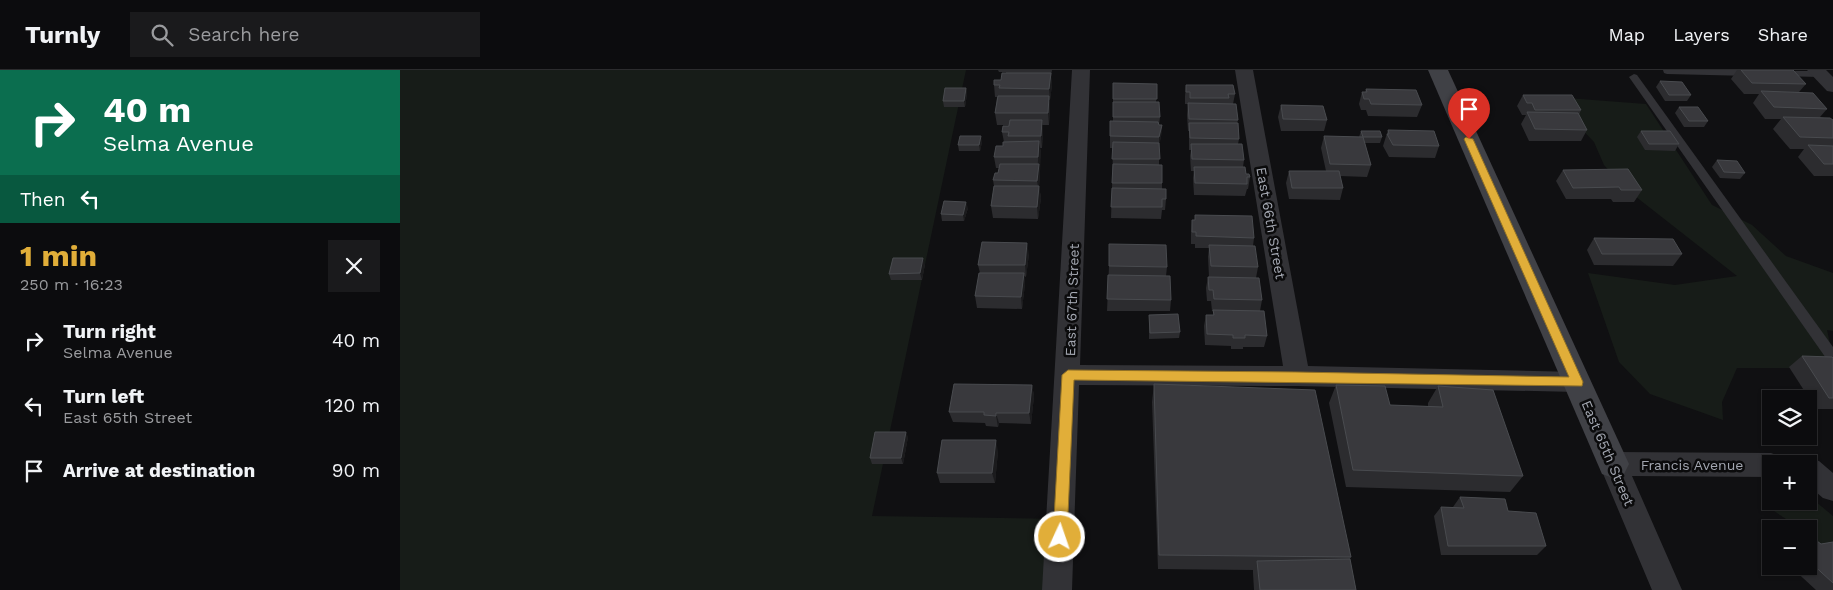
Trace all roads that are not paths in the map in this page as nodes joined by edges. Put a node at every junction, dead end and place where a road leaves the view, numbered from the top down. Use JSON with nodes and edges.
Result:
{"nodes":[{"id":1,"x":1081,"y":70,"type":"edge"},
{"id":2,"x":1244,"y":70,"type":"edge"},
{"id":3,"x":1438,"y":70,"type":"edge"},
{"id":4,"x":1667,"y":71,"type":"dead end"},
{"id":5,"x":1634,"y":76,"type":"dead end"},
{"id":6,"x":1823,"y":77,"type":"edge"},
{"id":7,"x":1833,"y":357,"type":"edge"},
{"id":8,"x":1068,"y":375,"type":"junction"},
{"id":9,"x":1296,"y":376,"type":"junction"},
{"id":10,"x":1578,"y":382,"type":"junction"},
{"id":11,"x":1613,"y":464,"type":"junction"},
{"id":12,"x":1762,"y":465,"type":"edge"},
{"id":13,"x":1817,"y":466,"type":"edge"},
{"id":14,"x":1833,"y":466,"type":"edge"},
{"id":15,"x":1817,"y":476,"type":"edge"},
{"id":16,"x":1833,"y":489,"type":"edge"},
{"id":17,"x":1057,"y":590,"type":"edge"},
{"id":18,"x":1667,"y":590,"type":"edge"}],
"edges":[{"from":1,"to":8,"type":"street","name":"East 67th Street"},
{"from":2,"to":9,"type":"street","name":"East 66th Street"},
{"from":3,"to":10,"type":"street","name":"East 65th Street"},
{"from":4,"to":6,"type":"lane"},
{"from":5,"to":7,"type":"lane"},
{"from":8,"to":9,"type":"street"},
{"from":8,"to":17,"type":"street","name":"East 67th Street"},
{"from":9,"to":10,"type":"street"},
{"from":10,"to":11,"type":"street","name":"East 65th Street"},
{"from":11,"to":12,"type":"street","name":"Francis Avenue"},
{"from":11,"to":18,"type":"street","name":"East 65th Street"},
{"from":13,"to":14,"type":"street"},
{"from":15,"to":16,"type":"street"}]}
